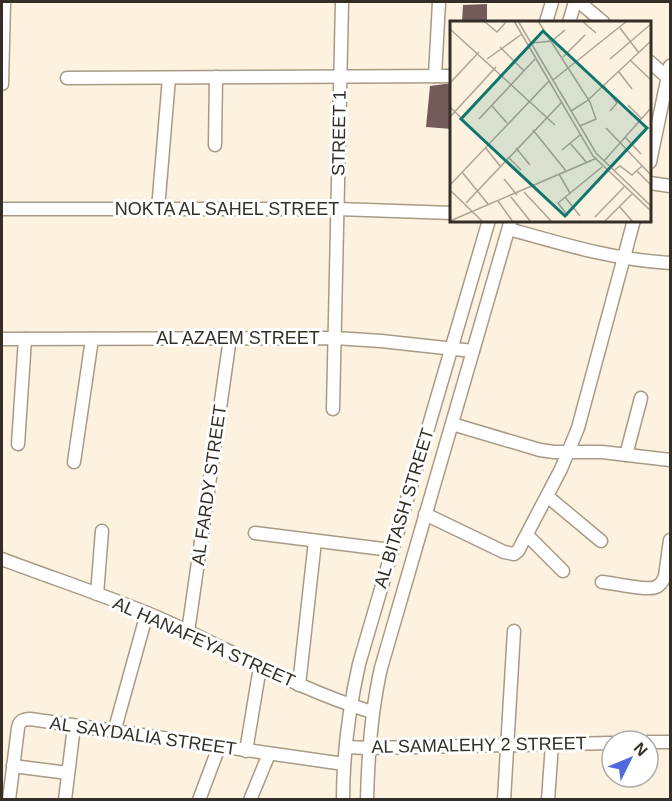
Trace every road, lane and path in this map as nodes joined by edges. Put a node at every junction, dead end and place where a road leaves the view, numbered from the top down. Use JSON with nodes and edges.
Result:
{"nodes":[{"id":1,"x":4,"y":2,"type":"edge"},
{"id":2,"x":342,"y":2,"type":"edge"},
{"id":3,"x":439,"y":2,"type":"edge"},
{"id":4,"x":552,"y":2,"type":"edge"},
{"id":5,"x":577,"y":2,"type":"edge"},
{"id":6,"x":546,"y":21,"type":"edge"},
{"id":7,"x":569,"y":21,"type":"edge"},
{"id":8,"x":602,"y":21,"type":"edge"},
{"id":9,"x":651,"y":63,"type":"edge"},
{"id":10,"x":670,"y":74,"type":"edge"},
{"id":11,"x":341,"y":76,"type":"junction"},
{"id":12,"x":435,"y":76,"type":"junction"},
{"id":13,"x":450,"y":76,"type":"edge"},
{"id":14,"x":216,"y":77,"type":"junction"},
{"id":15,"x":67,"y":78,"type":"dead end"},
{"id":16,"x":169,"y":78,"type":"junction"},
{"id":17,"x":2,"y":84,"type":"edge"},
{"id":18,"x":215,"y":145,"type":"dead end"},
{"id":19,"x":651,"y":158,"type":"edge"},
{"id":20,"x":651,"y":183,"type":"edge"},
{"id":21,"x":670,"y":186,"type":"edge"},
{"id":22,"x":2,"y":209,"type":"edge"},
{"id":23,"x":158,"y":209,"type":"junction"},
{"id":24,"x":338,"y":209,"type":"junction"},
{"id":25,"x":450,"y":213,"type":"edge"},
{"id":26,"x":488,"y":222,"type":"edge"},
{"id":27,"x":633,"y":222,"type":"edge"},
{"id":28,"x":510,"y":225,"type":"edge"},
{"id":29,"x":624,"y":258,"type":"junction"},
{"id":30,"x":670,"y":263,"type":"edge"},
{"id":31,"x":230,"y":338,"type":"junction"},
{"id":32,"x":335,"y":338,"type":"junction"},
{"id":33,"x":2,"y":339,"type":"edge"},
{"id":34,"x":25,"y":339,"type":"junction"},
{"id":35,"x":92,"y":339,"type":"junction"},
{"id":36,"x":451,"y":349,"type":"junction"},
{"id":37,"x":473,"y":351,"type":"junction"},
{"id":38,"x":641,"y":398,"type":"dead end"},
{"id":39,"x":333,"y":409,"type":"dead end"},
{"id":40,"x":452,"y":424,"type":"junction"},
{"id":41,"x":18,"y":444,"type":"dead end"},
{"id":42,"x":569,"y":453,"type":"junction"},
{"id":43,"x":626,"y":455,"type":"junction"},
{"id":44,"x":670,"y":460,"type":"edge"},
{"id":45,"x":74,"y":462,"type":"dead end"},
{"id":46,"x":548,"y":496,"type":"junction"},
{"id":47,"x":425,"y":514,"type":"junction"},
{"id":48,"x":102,"y":531,"type":"dead end"},
{"id":49,"x":255,"y":533,"type":"dead end"},
{"id":50,"x":527,"y":535,"type":"junction"},
{"id":51,"x":670,"y":540,"type":"edge"},
{"id":52,"x":315,"y":541,"type":"junction"},
{"id":53,"x":601,"y":541,"type":"dead end"},
{"id":54,"x":391,"y":550,"type":"junction"},
{"id":55,"x":2,"y":559,"type":"edge"},
{"id":56,"x":564,"y":571,"type":"dead end"},
{"id":57,"x":602,"y":582,"type":"dead end"},
{"id":58,"x":97,"y":594,"type":"junction"},
{"id":59,"x":147,"y":613,"type":"junction"},
{"id":60,"x":514,"y":631,"type":"dead end"},
{"id":61,"x":188,"y":632,"type":"junction"},
{"id":62,"x":260,"y":667,"type":"junction"},
{"id":63,"x":299,"y":685,"type":"junction"},
{"id":64,"x":350,"y":705,"type":"junction"},
{"id":65,"x":372,"y":712,"type":"junction"},
{"id":66,"x":74,"y":726,"type":"junction"},
{"id":67,"x":114,"y":732,"type":"junction"},
{"id":68,"x":600,"y":743,"type":"edge"},
{"id":69,"x":552,"y":744,"type":"junction"},
{"id":70,"x":507,"y":745,"type":"junction"},
{"id":71,"x":219,"y":747,"type":"junction"},
{"id":72,"x":346,"y":747,"type":"junction"},
{"id":73,"x":368,"y":748,"type":"junction"},
{"id":74,"x":246,"y":751,"type":"junction"},
{"id":75,"x":269,"y":754,"type":"junction"},
{"id":76,"x":344,"y":764,"type":"junction"},
{"id":77,"x":13,"y":766,"type":"junction"},
{"id":78,"x":68,"y":773,"type":"junction"},
{"id":79,"x":9,"y":800,"type":"edge"},
{"id":80,"x":65,"y":800,"type":"edge"},
{"id":81,"x":199,"y":800,"type":"edge"},
{"id":82,"x":249,"y":800,"type":"edge"},
{"id":83,"x":343,"y":800,"type":"edge"},
{"id":84,"x":366,"y":800,"type":"edge"},
{"id":85,"x":504,"y":800,"type":"edge"},
{"id":86,"x":548,"y":800,"type":"edge"}],
"edges":[{"from":1,"to":17,"type":"street"},
{"from":2,"to":11,"type":"street","name":"STREET 1"},
{"from":3,"to":12,"type":"street"},
{"from":4,"to":6,"type":"street"},
{"from":5,"to":7,"type":"street"},
{"from":5,"to":8,"type":"street"},
{"from":9,"to":10,"type":"street"},
{"from":10,"to":19,"type":"street"},
{"from":11,"to":12,"type":"street"},
{"from":11,"to":14,"type":"street"},
{"from":11,"to":24,"type":"street","name":"STREET 1"},
{"from":12,"to":13,"type":"street"},
{"from":14,"to":16,"type":"street"},
{"from":14,"to":18,"type":"street"},
{"from":15,"to":16,"type":"street"},
{"from":16,"to":23,"type":"street"},
{"from":20,"to":21,"type":"street"},
{"from":22,"to":23,"type":"street","name":"NOKTA AL SAHEL STREET"},
{"from":23,"to":24,"type":"street","name":"NOKTA AL SAHEL STREET"},
{"from":24,"to":25,"type":"street","name":"NOKTA AL SAHEL STREET"},
{"from":24,"to":32,"type":"street","name":"STREET 1"},
{"from":26,"to":36,"type":"street","name":"AL BITASH STREET"},
{"from":27,"to":29,"type":"street"},
{"from":28,"to":29,"type":"street"},
{"from":28,"to":37,"type":"street","name":"AL BITASH STREET"},
{"from":29,"to":30,"type":"street"},
{"from":29,"to":42,"type":"street"},
{"from":31,"to":32,"type":"street","name":"AL AZAEM STREET"},
{"from":31,"to":35,"type":"street","name":"AL AZAEM STREET"},
{"from":31,"to":61,"type":"street","name":"AL FARDY STREET"},
{"from":32,"to":36,"type":"street","name":"AL AZAEM STREET"},
{"from":32,"to":39,"type":"street","name":"STREET 1"},
{"from":33,"to":34,"type":"street","name":"AL AZAEM STREET"},
{"from":34,"to":35,"type":"street","name":"AL AZAEM STREET"},
{"from":34,"to":41,"type":"street"},
{"from":35,"to":45,"type":"street"},
{"from":36,"to":37,"type":"street","name":"AL AZAEM STREET"},
{"from":36,"to":54,"type":"street","name":"AL BITASH STREET"},
{"from":37,"to":40,"type":"street","name":"AL BITASH STREET"},
{"from":38,"to":43,"type":"street"},
{"from":40,"to":42,"type":"street"},
{"from":40,"to":47,"type":"street","name":"AL BITASH STREET"},
{"from":42,"to":43,"type":"street"},
{"from":42,"to":46,"type":"street"},
{"from":43,"to":44,"type":"street"},
{"from":46,"to":50,"type":"street"},
{"from":46,"to":53,"type":"street"},
{"from":47,"to":50,"type":"street"},
{"from":47,"to":65,"type":"street","name":"AL BITASH STREET"},
{"from":48,"to":58,"type":"street"},
{"from":49,"to":52,"type":"street"},
{"from":50,"to":56,"type":"street"},
{"from":51,"to":57,"type":"street"},
{"from":52,"to":54,"type":"street"},
{"from":52,"to":63,"type":"street"},
{"from":54,"to":64,"type":"street","name":"AL BITASH STREET"},
{"from":55,"to":58,"type":"street","name":"AL HANAFEYA STREET"},
{"from":58,"to":59,"type":"street","name":"AL HANAFEYA STREET"},
{"from":59,"to":61,"type":"street","name":"AL HANAFEYA STREET"},
{"from":59,"to":67,"type":"street"},
{"from":60,"to":70,"type":"street"},
{"from":61,"to":62,"type":"street","name":"AL HANAFEYA STREET"},
{"from":62,"to":63,"type":"street","name":"AL HANAFEYA STREET"},
{"from":62,"to":74,"type":"street"},
{"from":63,"to":64,"type":"street","name":"AL HANAFEYA STREET"},
{"from":64,"to":65,"type":"street","name":"AL HANAFEYA STREET"},
{"from":64,"to":72,"type":"street","name":"AL BITASH STREET"},
{"from":65,"to":73,"type":"street","name":"AL BITASH STREET"},
{"from":66,"to":67,"type":"street","name":"AL SAYDALIA STREET"},
{"from":66,"to":77,"type":"street","name":"AL SAYDALIA STREET"},
{"from":66,"to":78,"type":"street"},
{"from":67,"to":71,"type":"street","name":"AL SAYDALIA STREET"},
{"from":68,"to":69,"type":"street","name":"AL SAMALEHY 2 STREET"},
{"from":69,"to":70,"type":"street","name":"AL SAMALEHY 2 STREET"},
{"from":69,"to":86,"type":"street"},
{"from":70,"to":73,"type":"street","name":"AL SAMALEHY 2 STREET"},
{"from":70,"to":85,"type":"street"},
{"from":71,"to":74,"type":"street","name":"AL SAYDALIA STREET"},
{"from":71,"to":81,"type":"street"},
{"from":72,"to":73,"type":"street","name":"AL SAMALEHY 2 STREET"},
{"from":72,"to":76,"type":"street","name":"AL BITASH STREET"},
{"from":73,"to":84,"type":"street","name":"AL BITASH STREET"},
{"from":74,"to":75,"type":"street","name":"AL SAYDALIA STREET"},
{"from":75,"to":76,"type":"street","name":"AL SAYDALIA STREET"},
{"from":75,"to":82,"type":"street"},
{"from":76,"to":83,"type":"street","name":"AL BITASH STREET"},
{"from":77,"to":78,"type":"street"},
{"from":77,"to":79,"type":"street","name":"AL SAYDALIA STREET"},
{"from":78,"to":80,"type":"street"}]}
